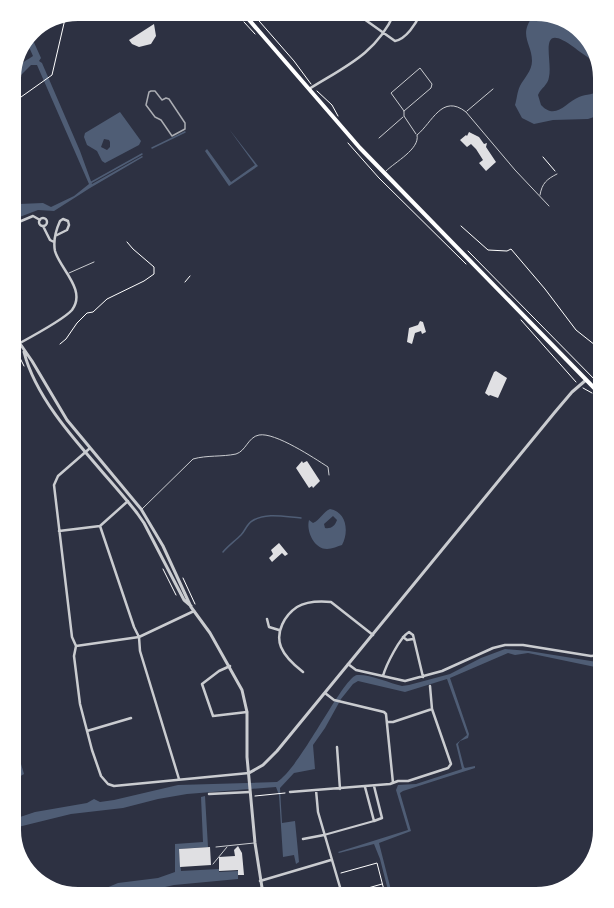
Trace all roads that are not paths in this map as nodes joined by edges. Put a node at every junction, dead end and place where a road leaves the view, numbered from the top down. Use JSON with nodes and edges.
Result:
{"nodes":[{"id":1,"x":250,"y":21,"type":"edge"},
{"id":2,"x":366,"y":21,"type":"edge"},
{"id":3,"x":390,"y":21,"type":"edge"},
{"id":4,"x":416,"y":21,"type":"edge"},
{"id":5,"x":384,"y":34,"type":"junction"},
{"id":6,"x":311,"y":88,"type":"junction"},
{"id":7,"x":493,"y":89,"type":"dead end"},
{"id":8,"x":404,"y":111,"type":"junction"},
{"id":9,"x":466,"y":112,"type":"junction"},
{"id":10,"x":404,"y":116,"type":"junction"},
{"id":11,"x":417,"y":135,"type":"junction"},
{"id":12,"x":378,"y":138,"type":"dead end"},
{"id":13,"x":384,"y":173,"type":"junction"},
{"id":14,"x":557,"y":174,"type":"road end"},
{"id":15,"x":540,"y":196,"type":"junction"},
{"id":16,"x":549,"y":206,"type":"dead end"},
{"id":17,"x":40,"y":220,"type":"junction"},
{"id":18,"x":21,"y":221,"type":"edge"},
{"id":19,"x":43,"y":226,"type":"junction"},
{"id":20,"x":57,"y":235,"type":"junction"},
{"id":21,"x":54,"y":242,"type":"junction"},
{"id":22,"x":94,"y":262,"type":"dead end"},
{"id":23,"x":68,"y":273,"type":"junction"},
{"id":24,"x":21,"y":342,"type":"edge"},
{"id":25,"x":21,"y":345,"type":"edge"},
{"id":26,"x":24,"y":350,"type":"junction"},
{"id":27,"x":586,"y":380,"type":"junction"},
{"id":28,"x":593,"y":387,"type":"edge"},
{"id":29,"x":89,"y":449,"type":"junction"},
{"id":30,"x":86,"y":452,"type":"junction"},
{"id":31,"x":329,"y":474,"type":"dead end"},
{"id":32,"x":132,"y":497,"type":"junction"},
{"id":33,"x":128,"y":501,"type":"junction"},
{"id":34,"x":141,"y":509,"type":"junction"},
{"id":35,"x":137,"y":513,"type":"junction"},
{"id":36,"x":100,"y":526,"type":"junction"},
{"id":37,"x":59,"y":531,"type":"junction"},
{"id":38,"x":192,"y":607,"type":"junction"},
{"id":39,"x":194,"y":610,"type":"junction"},
{"id":40,"x":267,"y":620,"type":"dead end"},
{"id":41,"x":279,"y":630,"type":"junction"},
{"id":42,"x":373,"y":635,"type":"junction"},
{"id":43,"x":139,"y":637,"type":"junction"},
{"id":44,"x":403,"y":637,"type":"junction"},
{"id":45,"x":413,"y":639,"type":"junction"},
{"id":46,"x":76,"y":646,"type":"junction"},
{"id":47,"x":593,"y":656,"type":"edge"},
{"id":48,"x":348,"y":664,"type":"junction"},
{"id":49,"x":230,"y":666,"type":"junction"},
{"id":50,"x":303,"y":672,"type":"dead end"},
{"id":51,"x":383,"y":676,"type":"junction"},
{"id":52,"x":423,"y":677,"type":"junction"},
{"id":53,"x":430,"y":686,"type":"dead end"},
{"id":54,"x":325,"y":693,"type":"junction"},
{"id":55,"x":432,"y":709,"type":"junction"},
{"id":56,"x":247,"y":712,"type":"junction"},
{"id":57,"x":132,"y":718,"type":"dead end"},
{"id":58,"x":388,"y":722,"type":"junction"},
{"id":59,"x":87,"y":731,"type":"junction"},
{"id":60,"x":337,"y":747,"type":"dead end"},
{"id":61,"x":249,"y":773,"type":"junction"},
{"id":62,"x":179,"y":779,"type":"junction"},
{"id":63,"x":393,"y":783,"type":"junction"},
{"id":64,"x":374,"y":786,"type":"junction"},
{"id":65,"x":365,"y":787,"type":"junction"},
{"id":66,"x":340,"y":789,"type":"junction"},
{"id":67,"x":316,"y":790,"type":"junction"},
{"id":68,"x":251,"y":792,"type":"junction"},
{"id":69,"x":290,"y":792,"type":"road end"},
{"id":70,"x":209,"y":794,"type":"dead end"},
{"id":71,"x":374,"y":821,"type":"junction"},
{"id":72,"x":324,"y":835,"type":"junction"},
{"id":73,"x":303,"y":839,"type":"dead end"},
{"id":74,"x":255,"y":843,"type":"junction"},
{"id":75,"x":227,"y":846,"type":"junction"},
{"id":76,"x":216,"y":847,"type":"dead end"},
{"id":77,"x":331,"y":860,"type":"junction"},
{"id":78,"x":212,"y":864,"type":"dead end"},
{"id":79,"x":260,"y":881,"type":"junction"},
{"id":80,"x":261,"y":887,"type":"edge"},
{"id":81,"x":340,"y":887,"type":"edge"}],
"edges":[{"from":1,"to":6,"type":"main road"},
{"from":2,"to":5,"type":"street"},
{"from":3,"to":5,"type":"street"},
{"from":4,"to":5,"type":"street"},
{"from":5,"to":6,"type":"street"},
{"from":6,"to":13,"type":"main road"},
{"from":7,"to":9,"type":"lane"},
{"from":8,"to":8,"type":"lane"},
{"from":8,"to":10,"type":"lane"},
{"from":9,"to":11,"type":"lane"},
{"from":9,"to":15,"type":"lane"},
{"from":10,"to":11,"type":"lane"},
{"from":10,"to":12,"type":"lane"},
{"from":11,"to":13,"type":"lane"},
{"from":13,"to":27,"type":"main road"},
{"from":14,"to":15,"type":"lane"},
{"from":15,"to":16,"type":"lane"},
{"from":17,"to":18,"type":"street"},
{"from":17,"to":19,"type":"street"},
{"from":17,"to":19,"type":"street"},
{"from":19,"to":21,"type":"street"},
{"from":20,"to":20,"type":"street"},
{"from":20,"to":21,"type":"street"},
{"from":21,"to":23,"type":"street"},
{"from":22,"to":23,"type":"lane"},
{"from":23,"to":24,"type":"street"},
{"from":25,"to":26,"type":"street"},
{"from":26,"to":29,"type":"street"},
{"from":26,"to":30,"type":"street"},
{"from":27,"to":28,"type":"main road"},
{"from":27,"to":42,"type":"street"},
{"from":29,"to":30,"type":"street"},
{"from":29,"to":32,"type":"street"},
{"from":30,"to":33,"type":"street"},
{"from":30,"to":37,"type":"street"},
{"from":31,"to":34,"type":"lane"},
{"from":32,"to":33,"type":"street"},
{"from":32,"to":34,"type":"street"},
{"from":33,"to":35,"type":"street"},
{"from":33,"to":36,"type":"street"},
{"from":34,"to":35,"type":"street"},
{"from":34,"to":38,"type":"street"},
{"from":35,"to":38,"type":"street"},
{"from":36,"to":37,"type":"street"},
{"from":36,"to":43,"type":"street"},
{"from":37,"to":46,"type":"street"},
{"from":38,"to":39,"type":"street"},
{"from":39,"to":43,"type":"street"},
{"from":39,"to":49,"type":"street"},
{"from":40,"to":41,"type":"street"},
{"from":41,"to":42,"type":"street"},
{"from":41,"to":50,"type":"street"},
{"from":42,"to":48,"type":"street"},
{"from":43,"to":46,"type":"street"},
{"from":43,"to":62,"type":"street"},
{"from":44,"to":45,"type":"street"},
{"from":44,"to":45,"type":"street"},
{"from":44,"to":51,"type":"street"},
{"from":45,"to":52,"type":"street"},
{"from":46,"to":59,"type":"street"},
{"from":47,"to":52,"type":"street"},
{"from":48,"to":51,"type":"street"},
{"from":48,"to":54,"type":"street"},
{"from":49,"to":56,"type":"street"},
{"from":49,"to":56,"type":"street"},
{"from":51,"to":52,"type":"street"},
{"from":53,"to":55,"type":"street"},
{"from":54,"to":58,"type":"street"},
{"from":54,"to":61,"type":"street"},
{"from":55,"to":58,"type":"street"},
{"from":55,"to":63,"type":"street"},
{"from":56,"to":61,"type":"street"},
{"from":57,"to":59,"type":"street"},
{"from":58,"to":63,"type":"street"},
{"from":59,"to":62,"type":"street"},
{"from":60,"to":66,"type":"street"},
{"from":61,"to":62,"type":"street"},
{"from":61,"to":68,"type":"street"},
{"from":63,"to":64,"type":"street"},
{"from":64,"to":65,"type":"street"},
{"from":64,"to":71,"type":"street"},
{"from":65,"to":66,"type":"street"},
{"from":65,"to":71,"type":"street"},
{"from":66,"to":67,"type":"street"},
{"from":67,"to":69,"type":"street"},
{"from":67,"to":72,"type":"street"},
{"from":68,"to":70,"type":"street"},
{"from":68,"to":74,"type":"street"},
{"from":71,"to":72,"type":"street"},
{"from":72,"to":73,"type":"street"},
{"from":72,"to":77,"type":"street"},
{"from":74,"to":75,"type":"lane"},
{"from":74,"to":79,"type":"street"},
{"from":75,"to":76,"type":"lane"},
{"from":75,"to":78,"type":"lane"},
{"from":77,"to":79,"type":"street"},
{"from":77,"to":81,"type":"street"},
{"from":79,"to":80,"type":"street"}]}
